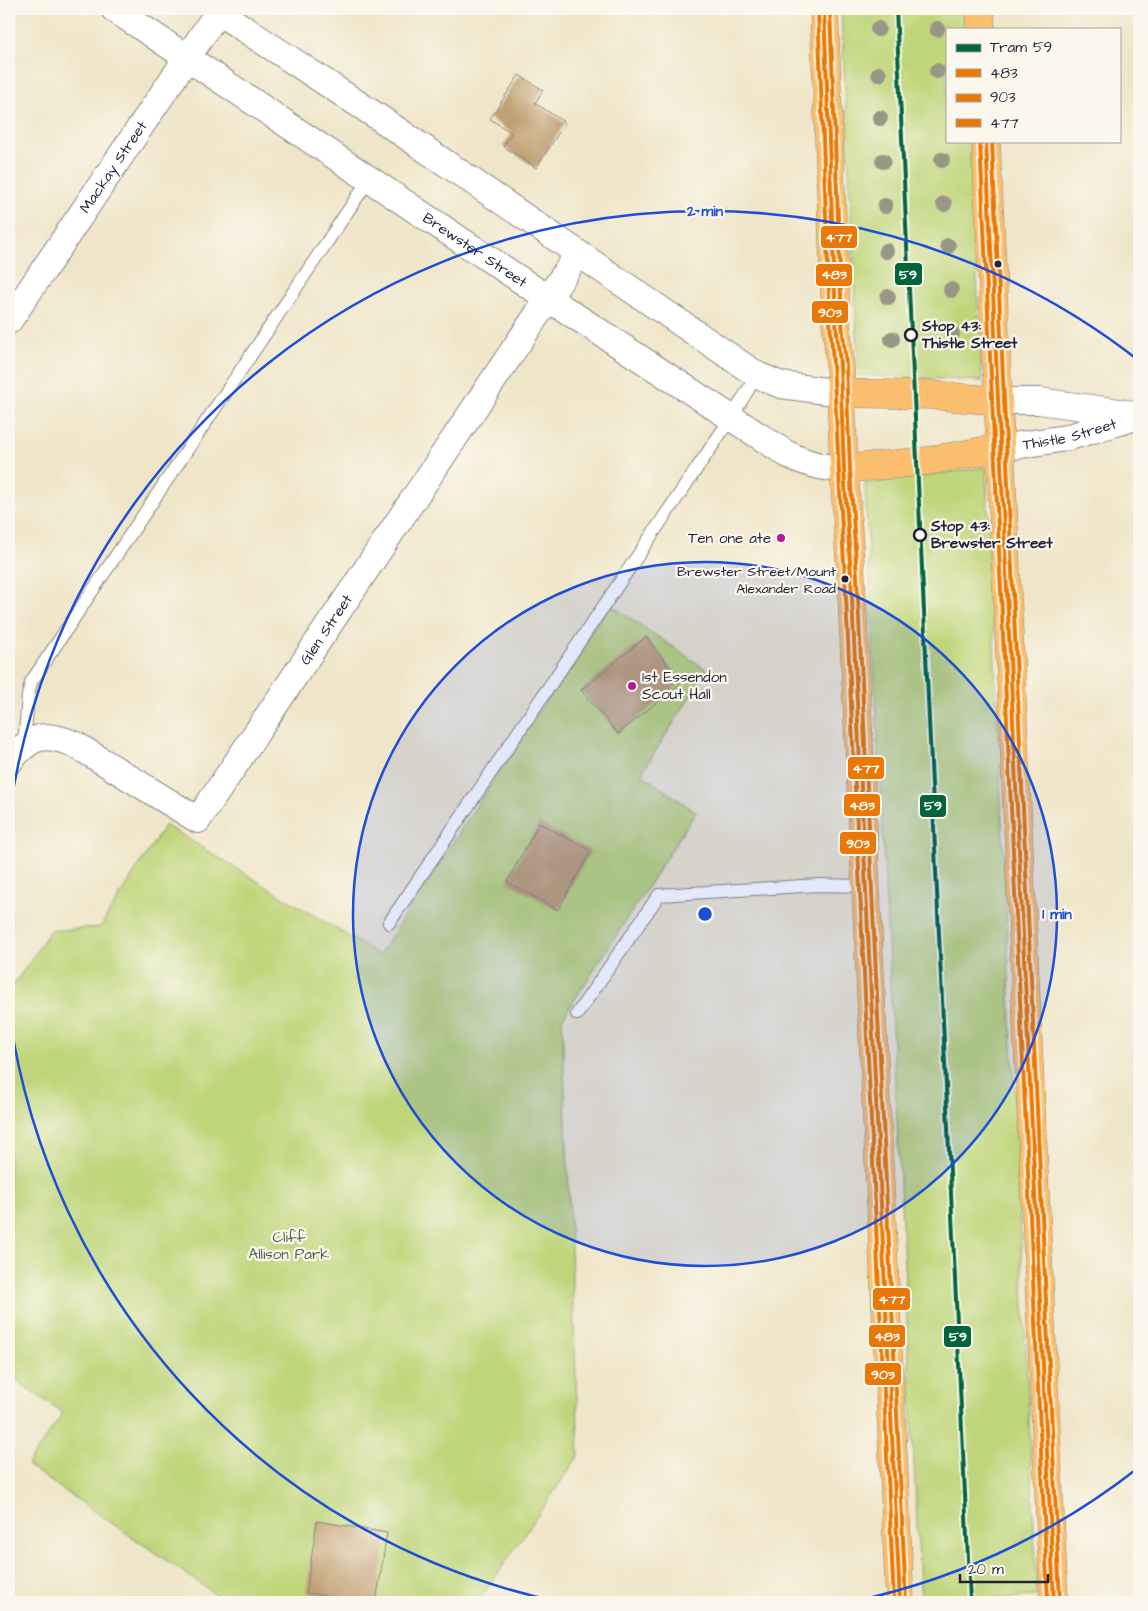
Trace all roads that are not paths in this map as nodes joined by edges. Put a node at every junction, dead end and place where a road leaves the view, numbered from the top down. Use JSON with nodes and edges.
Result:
{"nodes":[{"id":1,"x":114,"y":9,"type":"edge"},
{"id":2,"x":824,"y":9,"type":"edge"},
{"id":3,"x":980,"y":9,"type":"edge"},
{"id":4,"x":216,"y":10,"type":"edge"},
{"id":5,"x":981,"y":28,"type":"edge"},
{"id":6,"x":186,"y":58,"type":"junction"},
{"id":7,"x":986,"y":142,"type":"edge"},
{"id":8,"x":370,"y":178,"type":"junction"},
{"id":9,"x":578,"y":254,"type":"junction"},
{"id":10,"x":549,"y":299,"type":"junction"},
{"id":11,"x":9,"y":321,"type":"edge"},
{"id":12,"x":758,"y":374,"type":"junction"},
{"id":13,"x":840,"y":393,"type":"junction"},
{"id":14,"x":998,"y":401,"type":"junction"},
{"id":15,"x":1139,"y":415,"type":"edge"},
{"id":16,"x":731,"y":418,"type":"junction"},
{"id":17,"x":1000,"y":448,"type":"junction"},
{"id":18,"x":844,"y":469,"type":"junction"},
{"id":19,"x":17,"y":754,"type":"edge"},
{"id":20,"x":866,"y":886,"type":"junction"},
{"id":21,"x":389,"y":923,"type":"dead end"},
{"id":22,"x":578,"y":1014,"type":"dead end"},
{"id":23,"x":900,"y":1602,"type":"edge"},
{"id":24,"x":1054,"y":1602,"type":"edge"}],
"edges":[{"from":1,"to":6,"type":"street","name":"Brewster Street"},
{"from":2,"to":13,"type":"main road"},
{"from":3,"to":5,"type":"main road"},
{"from":4,"to":6,"type":"street","name":"Mackay Street"},
{"from":4,"to":9,"type":"street"},
{"from":6,"to":8,"type":"street","name":"Brewster Street"},
{"from":6,"to":11,"type":"street","name":"Mackay Street"},
{"from":7,"to":14,"type":"main road"},
{"from":8,"to":10,"type":"street","name":"Brewster Street"},
{"from":8,"to":19,"type":"lane"},
{"from":9,"to":10,"type":"street","name":"Glen Street"},
{"from":9,"to":12,"type":"street"},
{"from":10,"to":16,"type":"street","name":"Brewster Street"},
{"from":10,"to":19,"type":"street","name":"Glen Street"},
{"from":12,"to":13,"type":"street"},
{"from":12,"to":16,"type":"lane"},
{"from":13,"to":14,"type":"main road"},
{"from":13,"to":18,"type":"main road"},
{"from":14,"to":15,"type":"street","name":"Thistle Street"},
{"from":14,"to":17,"type":"main road"},
{"from":15,"to":17,"type":"street","name":"Thistle Street"},
{"from":16,"to":18,"type":"street","name":"Brewster Street"},
{"from":16,"to":21,"type":"lane"},
{"from":17,"to":18,"type":"main road"},
{"from":17,"to":24,"type":"main road"},
{"from":18,"to":20,"type":"main road"},
{"from":20,"to":22,"type":"lane"},
{"from":20,"to":23,"type":"main road"}]}
